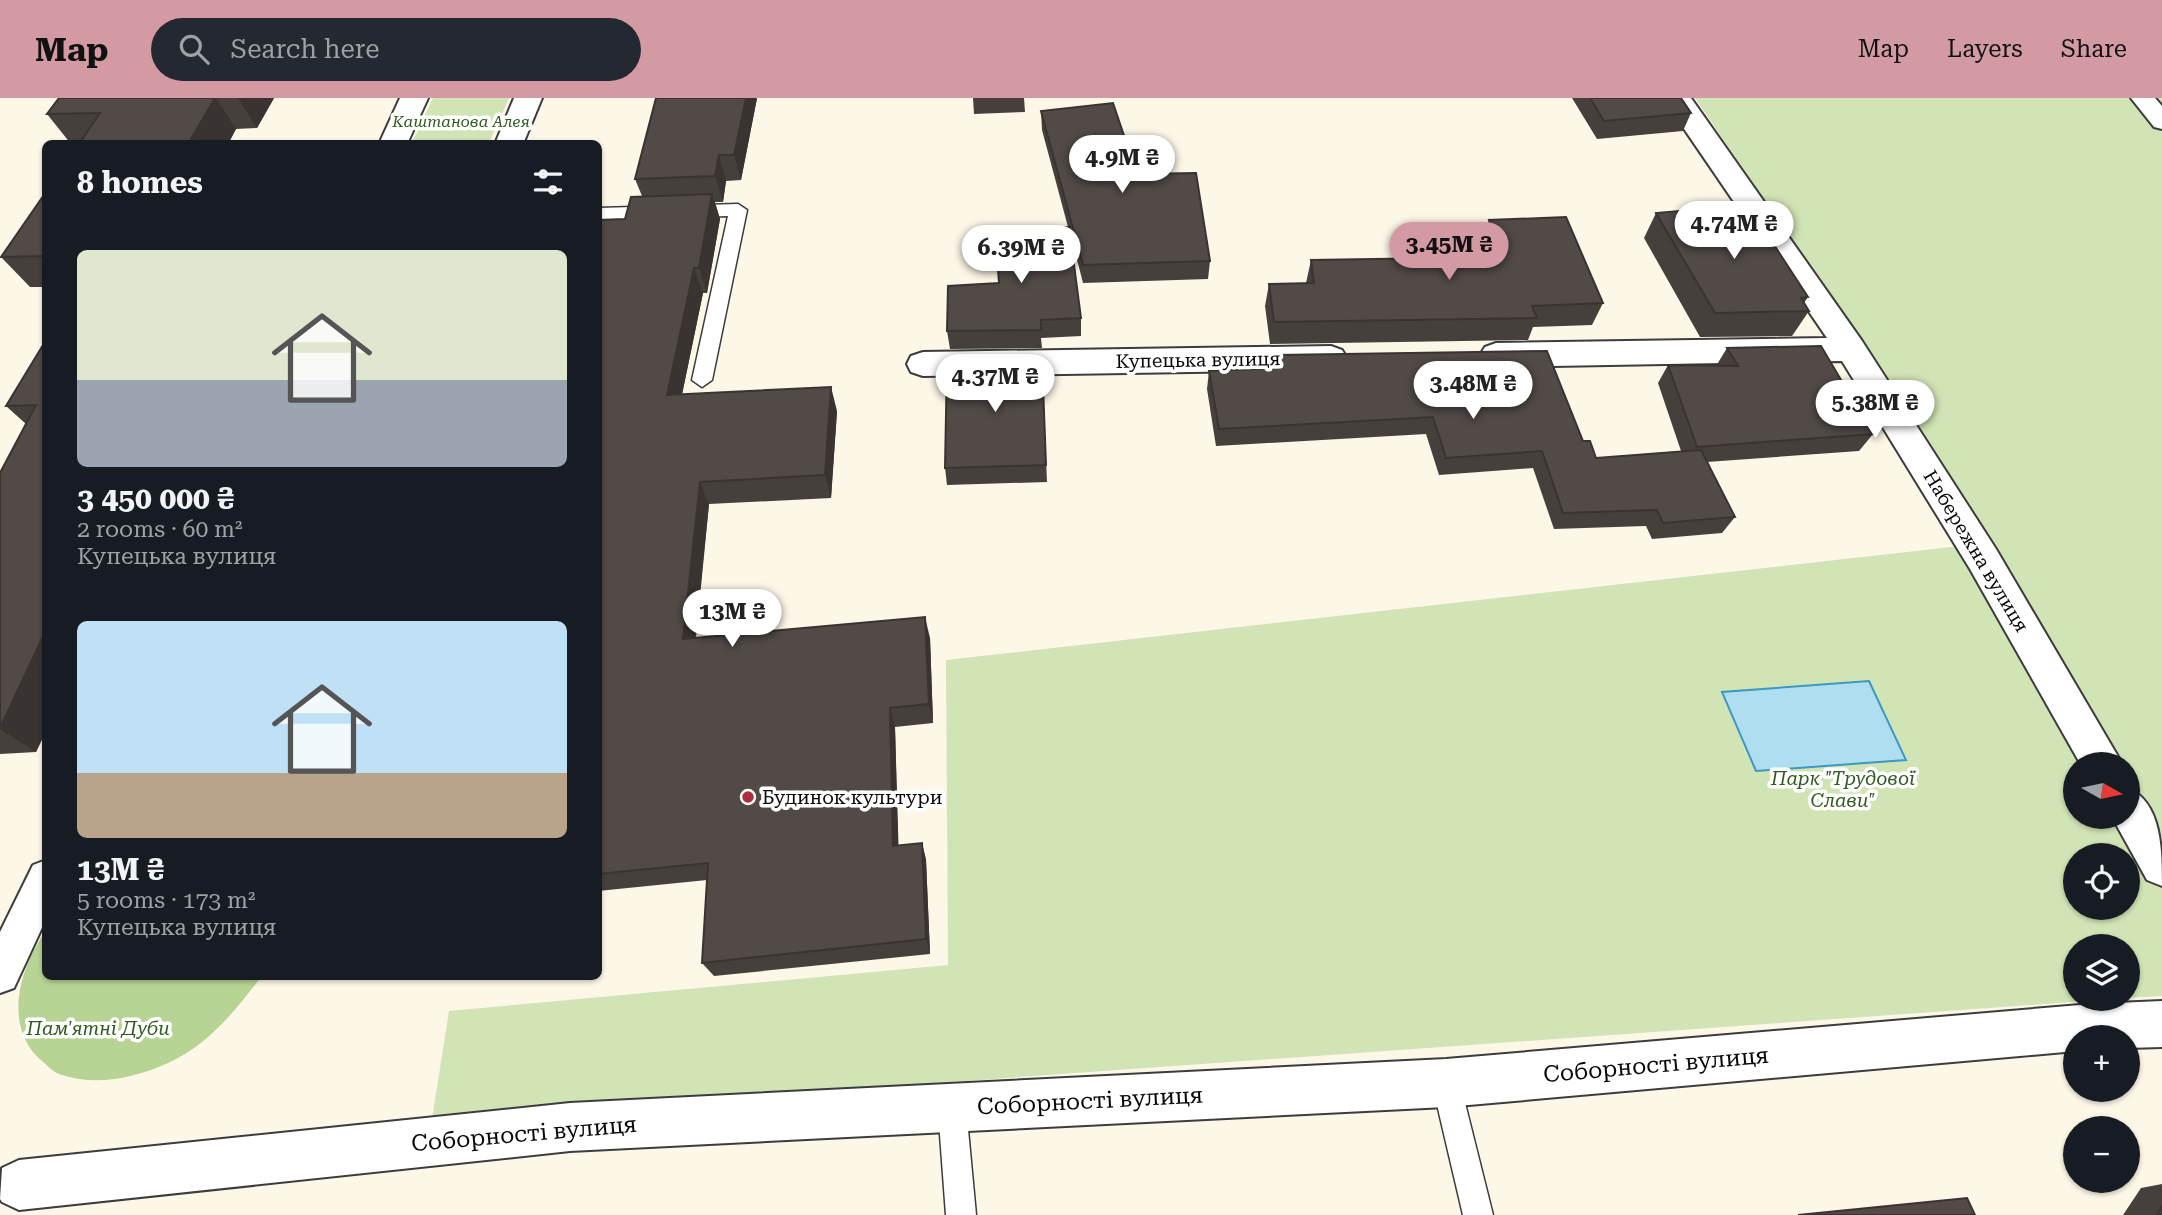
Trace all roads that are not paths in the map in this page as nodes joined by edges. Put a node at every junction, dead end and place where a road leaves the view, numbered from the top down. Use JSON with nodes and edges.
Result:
{"nodes":[{"id":1,"x":414,"y":98,"type":"edge"},
{"id":2,"x":528,"y":98,"type":"edge"},
{"id":3,"x":1676,"y":98,"type":"edge"},
{"id":4,"x":2143,"y":98,"type":"edge"},
{"id":5,"x":2162,"y":122,"type":"edge"},
{"id":6,"x":395,"y":140,"type":"edge"},
{"id":7,"x":511,"y":140,"type":"edge"},
{"id":8,"x":602,"y":214,"type":"edge"},
{"id":9,"x":1851,"y":349,"type":"junction"},
{"id":10,"x":1465,"y":356,"type":"edge"},
{"id":11,"x":1367,"y":357,"type":"edge"},
{"id":12,"x":923,"y":364,"type":"dead end"},
{"id":13,"x":702,"y":380,"type":"dead end"},
{"id":14,"x":2095,"y":752,"type":"edge"},
{"id":15,"x":2140,"y":828,"type":"edge"},
{"id":16,"x":2162,"y":866,"type":"edge"},
{"id":17,"x":42,"y":885,"type":"edge"},
{"id":18,"x":0,"y":974,"type":"edge"},
{"id":19,"x":2162,"y":1024,"type":"edge"},
{"id":20,"x":1446,"y":1083,"type":"junction"},
{"id":21,"x":952,"y":1108,"type":"junction"},
{"id":22,"x":19,"y":1195,"type":"edge"},
{"id":23,"x":961,"y":1215,"type":"edge"},
{"id":24,"x":1478,"y":1215,"type":"edge"}],
"edges":[{"from":1,"to":6,"type":"street"},
{"from":2,"to":7,"type":"street"},
{"from":3,"to":9,"type":"street","name":"Набережна вулиця"},
{"from":4,"to":5,"type":"street"},
{"from":8,"to":13,"type":"lane"},
{"from":9,"to":10,"type":"street"},
{"from":9,"to":14,"type":"street","name":"Набережна вулиця"},
{"from":11,"to":12,"type":"street","name":"Купецька вулиця"},
{"from":15,"to":16,"type":"street"},
{"from":17,"to":18,"type":"street"},
{"from":19,"to":20,"type":"street","name":"Соборності вулиця"},
{"from":20,"to":21,"type":"street","name":"Соборності вулиця"},
{"from":20,"to":24,"type":"lane"},
{"from":21,"to":22,"type":"street","name":"Соборності вулиця"},
{"from":21,"to":23,"type":"lane"}]}
